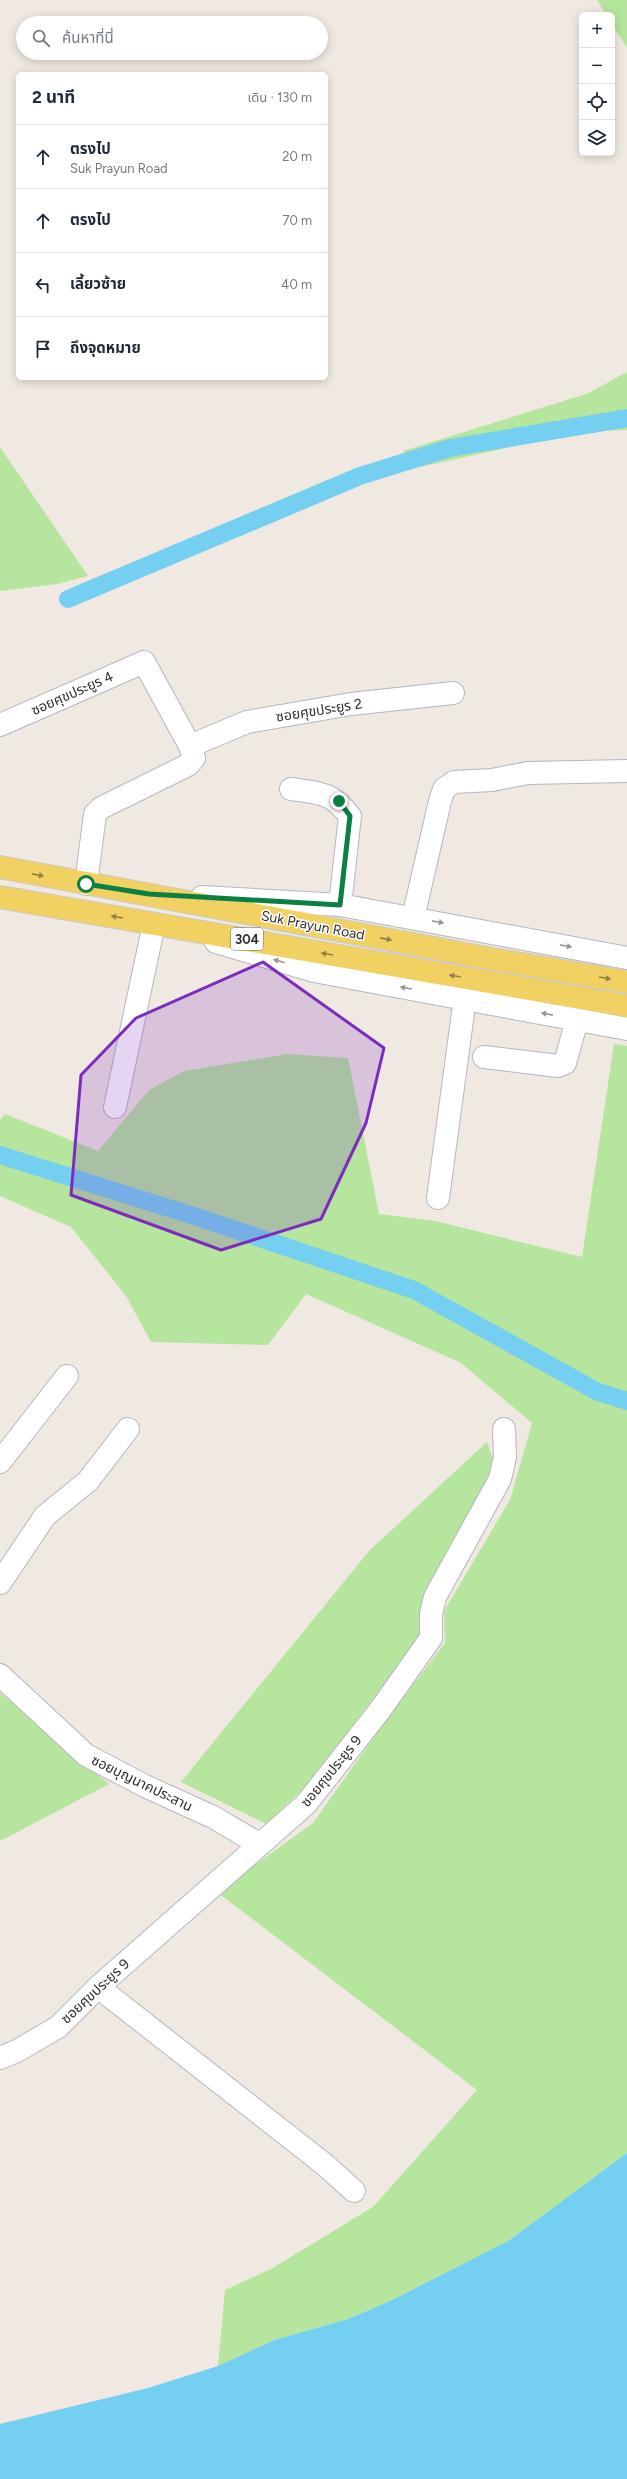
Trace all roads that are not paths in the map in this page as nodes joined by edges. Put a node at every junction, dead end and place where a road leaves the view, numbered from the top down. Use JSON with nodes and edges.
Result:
{"nodes":[{"id":1,"x":453,"y":693,"type":"dead end"},
{"id":2,"x":0,"y":725,"type":"edge"},
{"id":3,"x":190,"y":746,"type":"junction"},
{"id":4,"x":627,"y":771,"type":"edge"},
{"id":5,"x":291,"y":789,"type":"dead end"},
{"id":6,"x":0,"y":867,"type":"edge"},
{"id":7,"x":86,"y":884,"type":"junction"},
{"id":8,"x":149,"y":894,"type":"junction"},
{"id":9,"x":0,"y":897,"type":"edge"},
{"id":10,"x":340,"y":905,"type":"junction"},
{"id":11,"x":413,"y":918,"type":"junction"},
{"id":12,"x":149,"y":923,"type":"junction"},
{"id":13,"x":627,"y":958,"type":"edge"},
{"id":14,"x":627,"y":982,"type":"edge"},
{"id":15,"x":465,"y":998,"type":"junction"},
{"id":16,"x":627,"y":1006,"type":"edge"},
{"id":17,"x":577,"y":1020,"type":"junction"},
{"id":18,"x":627,"y":1029,"type":"edge"},
{"id":19,"x":484,"y":1057,"type":"dead end"},
{"id":20,"x":116,"y":1107,"type":"dead end"},
{"id":21,"x":438,"y":1198,"type":"dead end"},
{"id":22,"x":67,"y":1376,"type":"dead end"},
{"id":23,"x":504,"y":1428,"type":"dead end"},
{"id":24,"x":128,"y":1429,"type":"dead end"},
{"id":25,"x":0,"y":1462,"type":"edge"},
{"id":26,"x":0,"y":1583,"type":"edge"},
{"id":27,"x":0,"y":1675,"type":"edge"},
{"id":28,"x":259,"y":1844,"type":"junction"},
{"id":29,"x":98,"y":1987,"type":"junction"},
{"id":30,"x":0,"y":2058,"type":"edge"},
{"id":31,"x":354,"y":2192,"type":"dead end"}],
"edges":[{"from":1,"to":3,"type":"street","name":"ซอยศุขประยูร 2"},
{"from":2,"to":3,"type":"street","name":"ซอยศุขประยูร 4"},
{"from":3,"to":7,"type":"street"},
{"from":4,"to":11,"type":"street"},
{"from":5,"to":10,"type":"street"},
{"from":6,"to":7,"type":"main road","name":"Suk Prayun Road","number":"304","one_way":true},
{"from":7,"to":8,"type":"main road","name":"Suk Prayun Road","number":"304"},
{"from":8,"to":10,"type":"street"},
{"from":8,"to":14,"type":"main road","name":"Suk Prayun Road","number":"304","one_way":true},
{"from":12,"to":9,"type":"main road","name":"Suk Prayun Road","number":"304","one_way":true},
{"from":10,"to":11,"type":"street"},
{"from":11,"to":13,"type":"street","one_way":true},
{"from":15,"to":12,"type":"street","one_way":true},
{"from":16,"to":12,"type":"main road","name":"Suk Prayun Road","number":"304","one_way":true},
{"from":12,"to":20,"type":"street"},
{"from":17,"to":15,"type":"street","one_way":true},
{"from":15,"to":21,"type":"street"},
{"from":17,"to":18,"type":"street"},
{"from":17,"to":19,"type":"street"},
{"from":22,"to":25,"type":"street"},
{"from":23,"to":28,"type":"street","name":"ซอยศุขประยูร 9"},
{"from":24,"to":26,"type":"street"},
{"from":27,"to":28,"type":"street","name":"ซอยบุญนาคประสาน"},
{"from":28,"to":29,"type":"street","name":"ซอยศุขประยูร 9"},
{"from":29,"to":30,"type":"street","name":"ซอยศุขประยูร 9"},
{"from":29,"to":31,"type":"street"}]}
